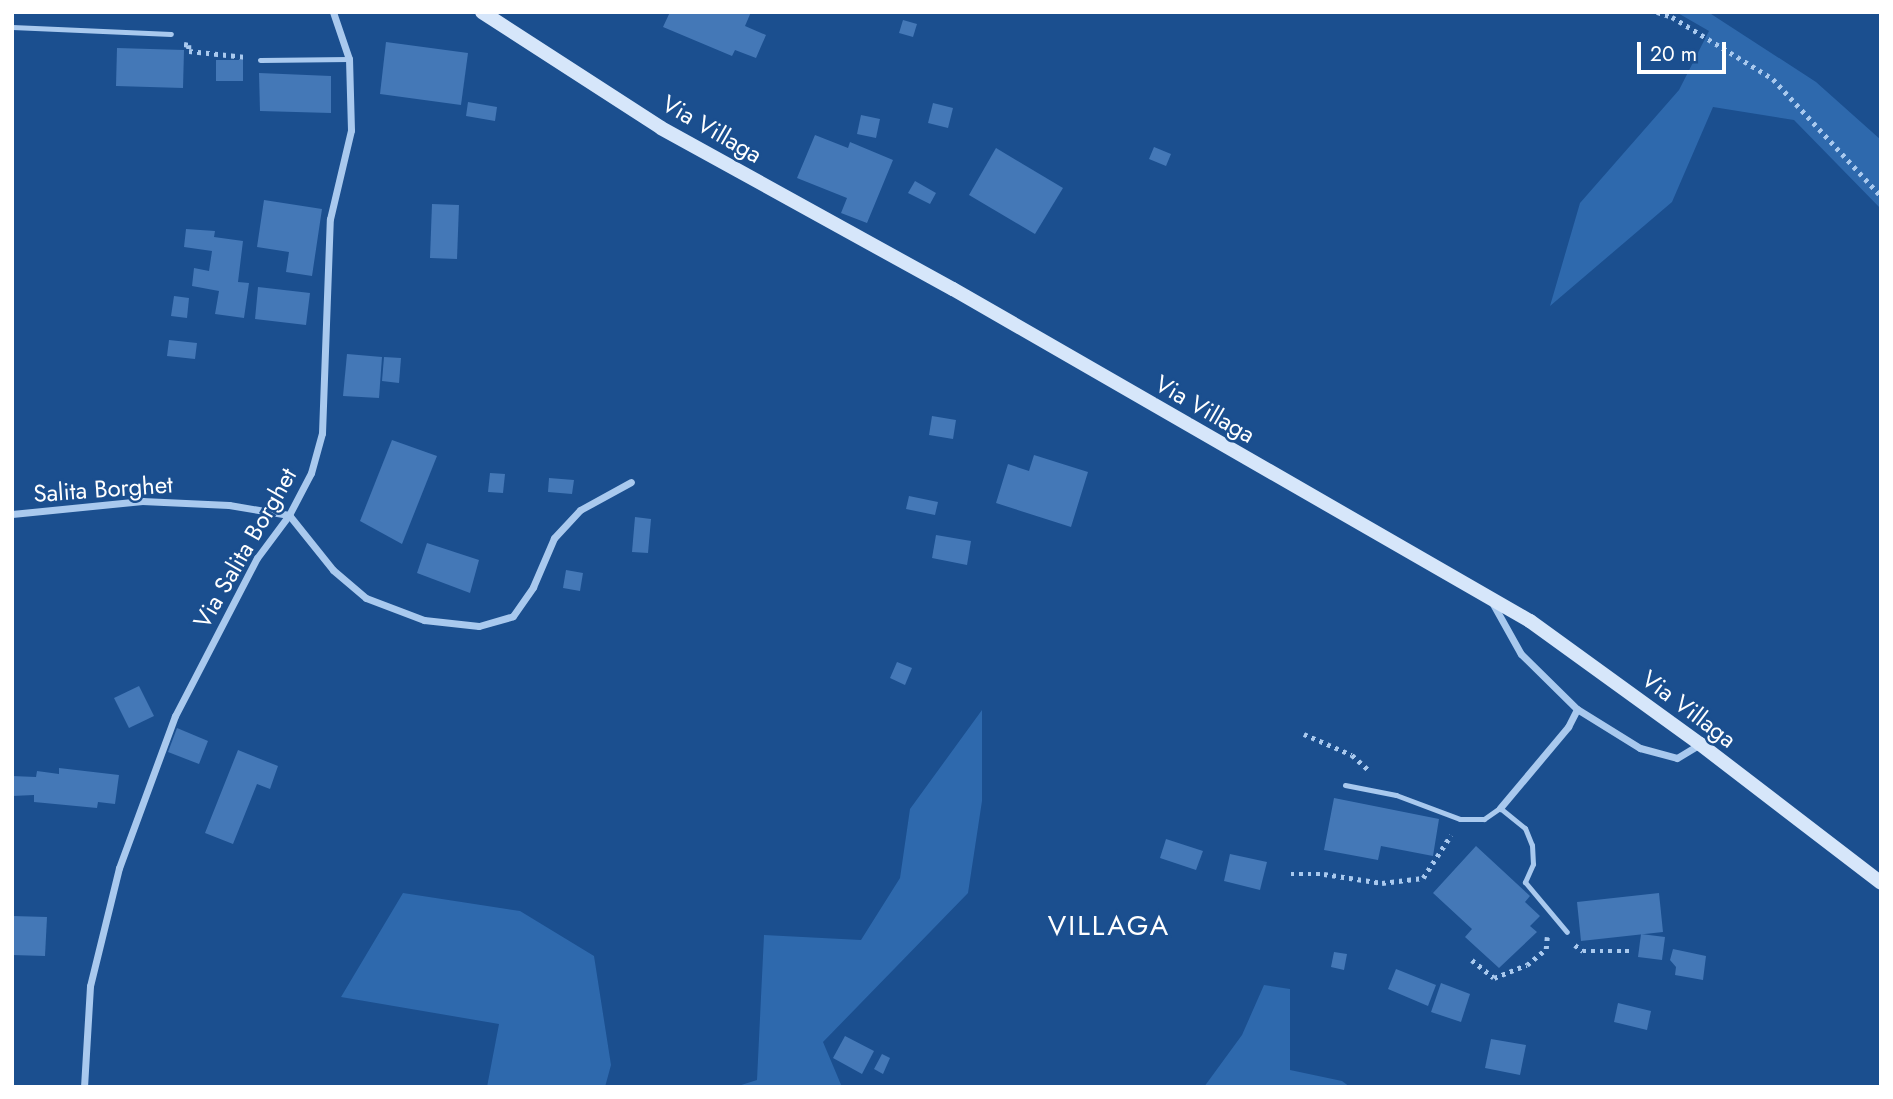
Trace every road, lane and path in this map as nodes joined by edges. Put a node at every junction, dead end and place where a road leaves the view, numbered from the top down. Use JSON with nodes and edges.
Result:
{"nodes":[{"id":1,"x":333,"y":12,"type":"edge"},
{"id":2,"x":482,"y":12,"type":"edge"},
{"id":3,"x":1657,"y":12,"type":"edge"},
{"id":4,"x":12,"y":27,"type":"edge"},
{"id":5,"x":171,"y":34,"type":"joint"},
{"id":6,"x":349,"y":59,"type":"junction"},
{"id":7,"x":260,"y":60,"type":"joint"},
{"id":8,"x":1881,"y":195,"type":"edge"},
{"id":9,"x":631,"y":482,"type":"dead end"},
{"id":10,"x":12,"y":514,"type":"edge"},
{"id":11,"x":289,"y":515,"type":"junction"},
{"id":12,"x":1489,"y":597,"type":"junction"},
{"id":13,"x":1577,"y":709,"type":"junction"},
{"id":14,"x":1304,"y":734,"type":"dead end"},
{"id":15,"x":1700,"y":744,"type":"junction"},
{"id":16,"x":1345,"y":785,"type":"dead end"},
{"id":17,"x":1396,"y":795,"type":"junction"},
{"id":18,"x":1500,"y":808,"type":"junction"},
{"id":19,"x":1460,"y":819,"type":"junction"},
{"id":20,"x":1291,"y":874,"type":"dead end"},
{"id":21,"x":1881,"y":883,"type":"edge"},
{"id":22,"x":1550,"y":912,"type":"junction"},
{"id":23,"x":1567,"y":932,"type":"joint"},
{"id":24,"x":1631,"y":951,"type":"dead end"},
{"id":25,"x":1472,"y":960,"type":"dead end"},
{"id":26,"x":84,"y":1087,"type":"edge"}],
"edges":[{"from":1,"to":6,"type":"street","name":"Via Salita Borghet"},
{"from":2,"to":12,"type":"street","name":"Via Villaga"},
{"from":3,"to":8,"type":"path"},
{"from":4,"to":5,"type":"lane"},
{"from":5,"to":7,"type":"path"},
{"from":6,"to":7,"type":"lane"},
{"from":6,"to":11,"type":"street","name":"Via Salita Borghet"},
{"from":9,"to":11,"type":"street"},
{"from":10,"to":11,"type":"street","name":"Salita Borghet"},
{"from":11,"to":26,"type":"street","name":"Via Salita Borghet"},
{"from":12,"to":13,"type":"street"},
{"from":12,"to":15,"type":"street","name":"Via Villaga"},
{"from":13,"to":15,"type":"street"},
{"from":13,"to":18,"type":"street"},
{"from":14,"to":17,"type":"path"},
{"from":15,"to":21,"type":"street","name":"Via Villaga"},
{"from":16,"to":17,"type":"lane"},
{"from":17,"to":19,"type":"lane"},
{"from":18,"to":19,"type":"lane"},
{"from":18,"to":22,"type":"lane"},
{"from":19,"to":20,"type":"path"},
{"from":22,"to":23,"type":"lane"},
{"from":22,"to":25,"type":"path"},
{"from":23,"to":24,"type":"path"}]}
